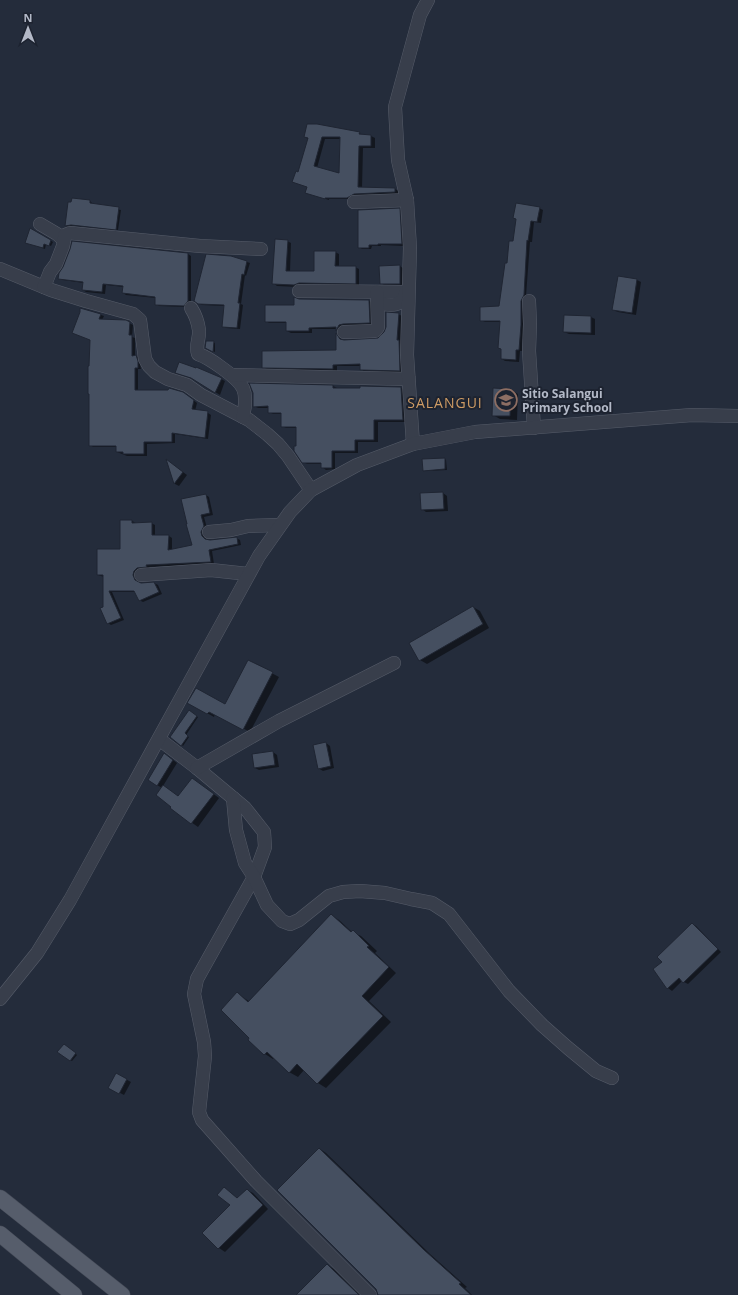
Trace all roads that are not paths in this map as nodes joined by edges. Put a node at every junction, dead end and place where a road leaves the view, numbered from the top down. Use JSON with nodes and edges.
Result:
{"nodes":[{"id":1,"x":428,"y":0,"type":"edge"},
{"id":2,"x":407,"y":200,"type":"junction"},
{"id":3,"x":354,"y":202,"type":"dead end"},
{"id":4,"x":40,"y":224,"type":"dead end"},
{"id":5,"x":64,"y":240,"type":"junction"},
{"id":6,"x":262,"y":250,"type":"dead end"},
{"id":7,"x":0,"y":269,"type":"edge"},
{"id":8,"x":44,"y":287,"type":"junction"},
{"id":9,"x":298,"y":291,"type":"dead end"},
{"id":10,"x":407,"y":292,"type":"junction"},
{"id":11,"x":377,"y":298,"type":"junction"},
{"id":12,"x":529,"y":301,"type":"dead end"},
{"id":13,"x":191,"y":308,"type":"dead end"},
{"id":14,"x":344,"y":332,"type":"dead end"},
{"id":15,"x":233,"y":375,"type":"junction"},
{"id":16,"x":409,"y":379,"type":"junction"},
{"id":17,"x":738,"y":416,"type":"edge"},
{"id":18,"x":243,"y":417,"type":"junction"},
{"id":19,"x":534,"y":428,"type":"junction"},
{"id":20,"x":413,"y":444,"type":"junction"},
{"id":21,"x":312,"y":490,"type":"junction"},
{"id":22,"x":280,"y":525,"type":"junction"},
{"id":23,"x":209,"y":532,"type":"dead end"},
{"id":24,"x":248,"y":574,"type":"junction"},
{"id":25,"x":141,"y":575,"type":"dead end"},
{"id":26,"x":394,"y":662,"type":"dead end"},
{"id":27,"x":159,"y":739,"type":"junction"},
{"id":28,"x":198,"y":768,"type":"junction"},
{"id":29,"x":233,"y":798,"type":"junction"},
{"id":30,"x":254,"y":877,"type":"junction"},
{"id":31,"x":0,"y":999,"type":"edge"},
{"id":32,"x":612,"y":1078,"type":"dead end"},
{"id":33,"x":0,"y":1198,"type":"edge"},
{"id":34,"x":0,"y":1234,"type":"edge"},
{"id":35,"x":74,"y":1295,"type":"edge"},
{"id":36,"x":122,"y":1295,"type":"edge"},
{"id":37,"x":370,"y":1295,"type":"edge"}],
"edges":[{"from":1,"to":2,"type":"street"},
{"from":2,"to":3,"type":"street"},
{"from":2,"to":10,"type":"street"},
{"from":4,"to":5,"type":"street"},
{"from":5,"to":6,"type":"street"},
{"from":5,"to":8,"type":"street"},
{"from":7,"to":8,"type":"street"},
{"from":8,"to":18,"type":"street"},
{"from":9,"to":11,"type":"street"},
{"from":10,"to":11,"type":"street"},
{"from":10,"to":16,"type":"street"},
{"from":11,"to":14,"type":"street"},
{"from":12,"to":19,"type":"street"},
{"from":13,"to":15,"type":"street"},
{"from":15,"to":16,"type":"street"},
{"from":15,"to":18,"type":"street"},
{"from":16,"to":20,"type":"street"},
{"from":17,"to":19,"type":"street"},
{"from":18,"to":21,"type":"street"},
{"from":19,"to":20,"type":"street"},
{"from":20,"to":21,"type":"street"},
{"from":21,"to":22,"type":"street"},
{"from":22,"to":23,"type":"street"},
{"from":22,"to":24,"type":"street"},
{"from":24,"to":25,"type":"street"},
{"from":24,"to":27,"type":"street"},
{"from":26,"to":28,"type":"street"},
{"from":27,"to":28,"type":"street"},
{"from":27,"to":31,"type":"street"},
{"from":28,"to":29,"type":"street"},
{"from":29,"to":30,"type":"street"},
{"from":29,"to":30,"type":"street"},
{"from":30,"to":32,"type":"street"},
{"from":30,"to":37,"type":"street"},
{"from":33,"to":36,"type":"main road"},
{"from":34,"to":35,"type":"main road"}]}
